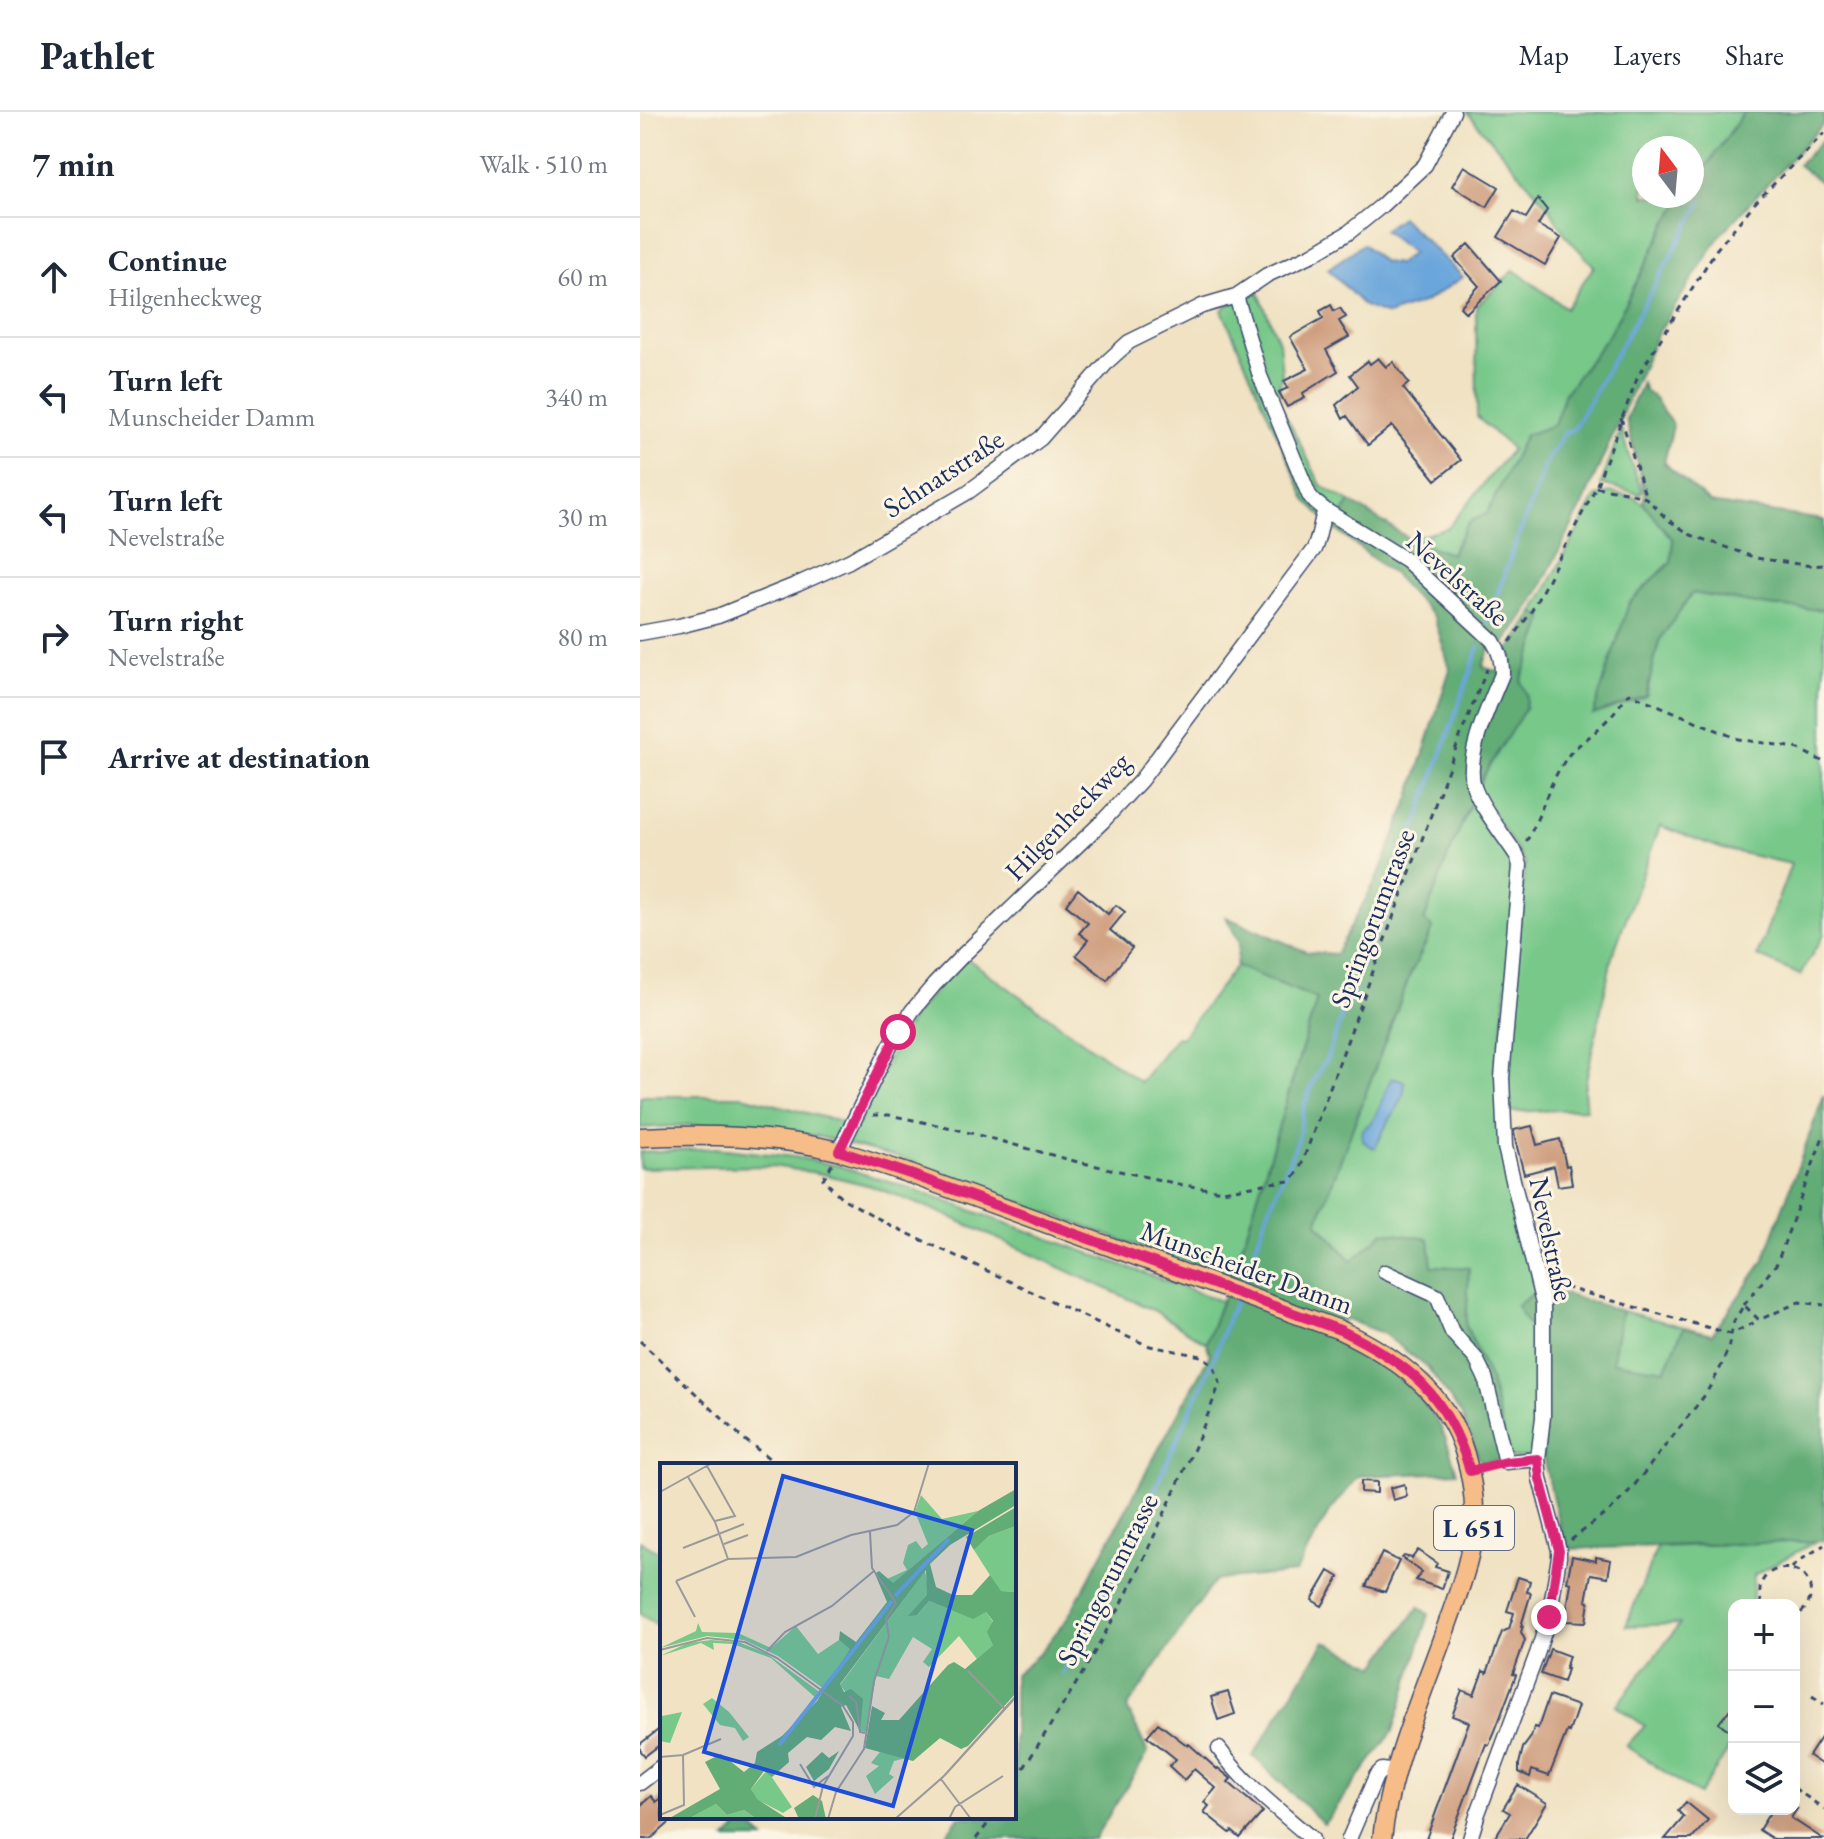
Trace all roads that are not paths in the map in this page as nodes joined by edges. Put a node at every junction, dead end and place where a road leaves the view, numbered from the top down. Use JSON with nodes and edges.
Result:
{"nodes":[{"id":1,"x":1453,"y":112,"type":"edge"},
{"id":2,"x":1236,"y":296,"type":"junction"},
{"id":3,"x":1325,"y":510,"type":"junction"},
{"id":4,"x":640,"y":633,"type":"edge"},
{"id":5,"x":640,"y":1137,"type":"edge"},
{"id":6,"x":839,"y":1151,"type":"junction"},
{"id":7,"x":1385,"y":1272,"type":"dead end"},
{"id":8,"x":1538,"y":1459,"type":"junction"},
{"id":9,"x":1219,"y":1749,"type":"dead end"},
{"id":10,"x":660,"y":1768,"type":"edge"},
{"id":11,"x":1396,"y":1772,"type":"junction"},
{"id":12,"x":640,"y":1783,"type":"edge"},
{"id":13,"x":1312,"y":1839,"type":"edge"},
{"id":14,"x":1349,"y":1839,"type":"edge"},
{"id":15,"x":1382,"y":1839,"type":"edge"},
{"id":16,"x":1470,"y":1839,"type":"edge"}],
"edges":[{"from":1,"to":2,"type":"street"},
{"from":2,"to":3,"type":"street","name":"Nevelstraße"},
{"from":2,"to":4,"type":"street","name":"Schnatstraße"},
{"from":3,"to":6,"type":"street","name":"Hilgenheckweg"},
{"from":3,"to":8,"type":"street","name":"Nevelstraße"},
{"from":5,"to":6,"type":"main road","name":"Munscheider Damm","number":"L 651"},
{"from":6,"to":11,"type":"main road","name":"Munscheider Damm","number":"L 651"},
{"from":7,"to":8,"type":"street"},
{"from":8,"to":16,"type":"street","name":"Nevelstraße"},
{"from":9,"to":13,"type":"street"},
{"from":10,"to":12,"type":"street"},
{"from":11,"to":14,"type":"street"},
{"from":11,"to":15,"type":"main road","name":"Munscheider Damm","number":"L 651"}]}
